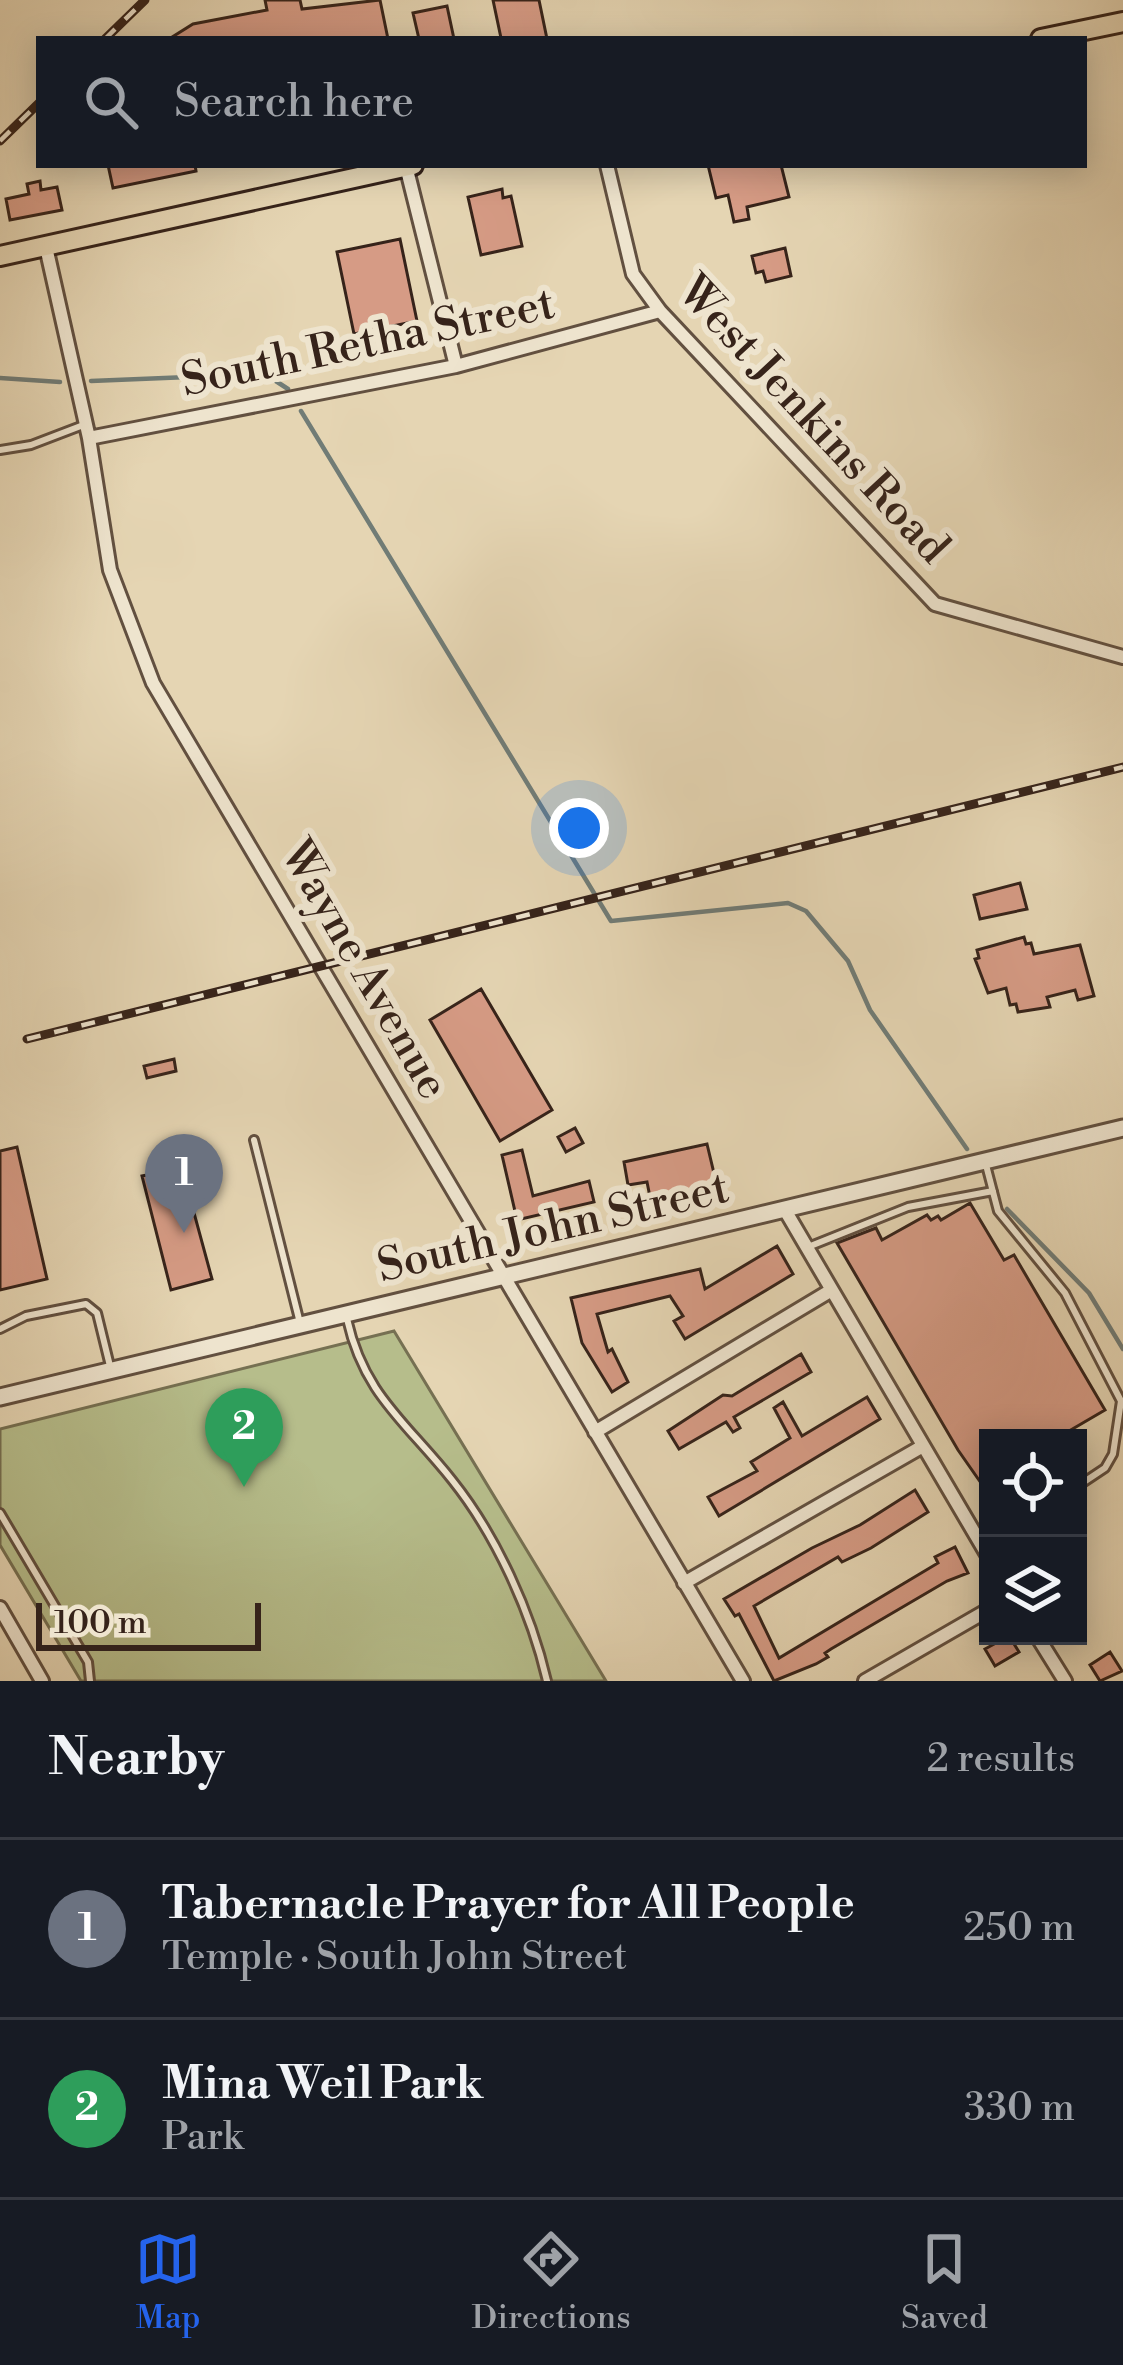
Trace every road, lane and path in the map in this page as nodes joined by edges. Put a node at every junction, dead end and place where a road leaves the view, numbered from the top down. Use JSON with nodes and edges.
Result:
{"nodes":[{"id":1,"x":1123,"y":22,"type":"edge"},
{"id":2,"x":1055,"y":36,"type":"edge"},
{"id":3,"x":400,"y":168,"type":"edge"},
{"id":4,"x":409,"y":168,"type":"edge"},
{"id":5,"x":608,"y":168,"type":"edge"},
{"id":6,"x":46,"y":247,"type":"junction"},
{"id":7,"x":0,"y":256,"type":"edge"},
{"id":8,"x":660,"y":311,"type":"junction"},
{"id":9,"x":457,"y":366,"type":"junction"},
{"id":10,"x":87,"y":431,"type":"junction"},
{"id":11,"x":0,"y":450,"type":"edge"},
{"id":12,"x":1123,"y":657,"type":"edge"},
{"id":13,"x":1123,"y":1128,"type":"edge"},
{"id":14,"x":254,"y":1140,"type":"dead end"},
{"id":15,"x":985,"y":1162,"type":"junction"},
{"id":16,"x":993,"y":1191,"type":"junction"},
{"id":17,"x":784,"y":1210,"type":"junction"},
{"id":18,"x":806,"y":1248,"type":"junction"},
{"id":19,"x":502,"y":1275,"type":"junction"},
{"id":20,"x":830,"y":1291,"type":"junction"},
{"id":21,"x":346,"y":1315,"type":"junction"},
{"id":22,"x":301,"y":1326,"type":"junction"},
{"id":23,"x":0,"y":1330,"type":"edge"},
{"id":24,"x":111,"y":1370,"type":"junction"},
{"id":25,"x":0,"y":1397,"type":"edge"},
{"id":26,"x":595,"y":1432,"type":"junction"},
{"id":27,"x":923,"y":1446,"type":"junction"},
{"id":28,"x":1087,"y":1480,"type":"edge"},
{"id":29,"x":0,"y":1513,"type":"edge"},
{"id":30,"x":983,"y":1537,"type":"edge"},
{"id":31,"x":685,"y":1583,"type":"junction"},
{"id":32,"x":0,"y":1608,"type":"edge"},
{"id":33,"x":979,"y":1615,"type":"edge"},
{"id":34,"x":1043,"y":1645,"type":"edge"},
{"id":35,"x":42,"y":1681,"type":"edge"},
{"id":36,"x":90,"y":1681,"type":"edge"},
{"id":37,"x":547,"y":1681,"type":"edge"},
{"id":38,"x":743,"y":1681,"type":"edge"},
{"id":39,"x":865,"y":1681,"type":"edge"},
{"id":40,"x":1065,"y":1681,"type":"edge"}],
"edges":[{"from":1,"to":2,"type":"main road"},
{"from":3,"to":6,"type":"main road"},
{"from":4,"to":9,"type":"street"},
{"from":5,"to":8,"type":"street","name":"West Jenkins Road"},
{"from":6,"to":7,"type":"main road"},
{"from":6,"to":10,"type":"street","name":"Wayne Avenue"},
{"from":8,"to":9,"type":"street","name":"South Retha Street"},
{"from":8,"to":12,"type":"street","name":"West Jenkins Road"},
{"from":9,"to":10,"type":"street","name":"South Retha Street"},
{"from":10,"to":11,"type":"lane"},
{"from":10,"to":19,"type":"street","name":"Wayne Avenue"},
{"from":13,"to":15,"type":"street","name":"South John Street"},
{"from":14,"to":22,"type":"lane"},
{"from":15,"to":16,"type":"lane"},
{"from":15,"to":17,"type":"street","name":"South John Street"},
{"from":16,"to":18,"type":"lane"},
{"from":16,"to":28,"type":"lane"},
{"from":17,"to":18,"type":"street"},
{"from":17,"to":19,"type":"street","name":"South John Street"},
{"from":18,"to":20,"type":"street"},
{"from":19,"to":21,"type":"street","name":"South John Street"},
{"from":19,"to":26,"type":"street","name":"Wayne Avenue"},
{"from":20,"to":26,"type":"street"},
{"from":20,"to":27,"type":"street"},
{"from":21,"to":22,"type":"street","name":"South John Street"},
{"from":21,"to":37,"type":"lane"},
{"from":22,"to":24,"type":"street","name":"South John Street"},
{"from":23,"to":24,"type":"lane"},
{"from":24,"to":25,"type":"street","name":"South John Street"},
{"from":26,"to":31,"type":"street","name":"Wayne Avenue"},
{"from":27,"to":30,"type":"street"},
{"from":27,"to":31,"type":"street"},
{"from":29,"to":36,"type":"lane"},
{"from":31,"to":38,"type":"street","name":"Wayne Avenue"},
{"from":32,"to":35,"type":"street"},
{"from":33,"to":39,"type":"street"},
{"from":34,"to":40,"type":"street"}]}
